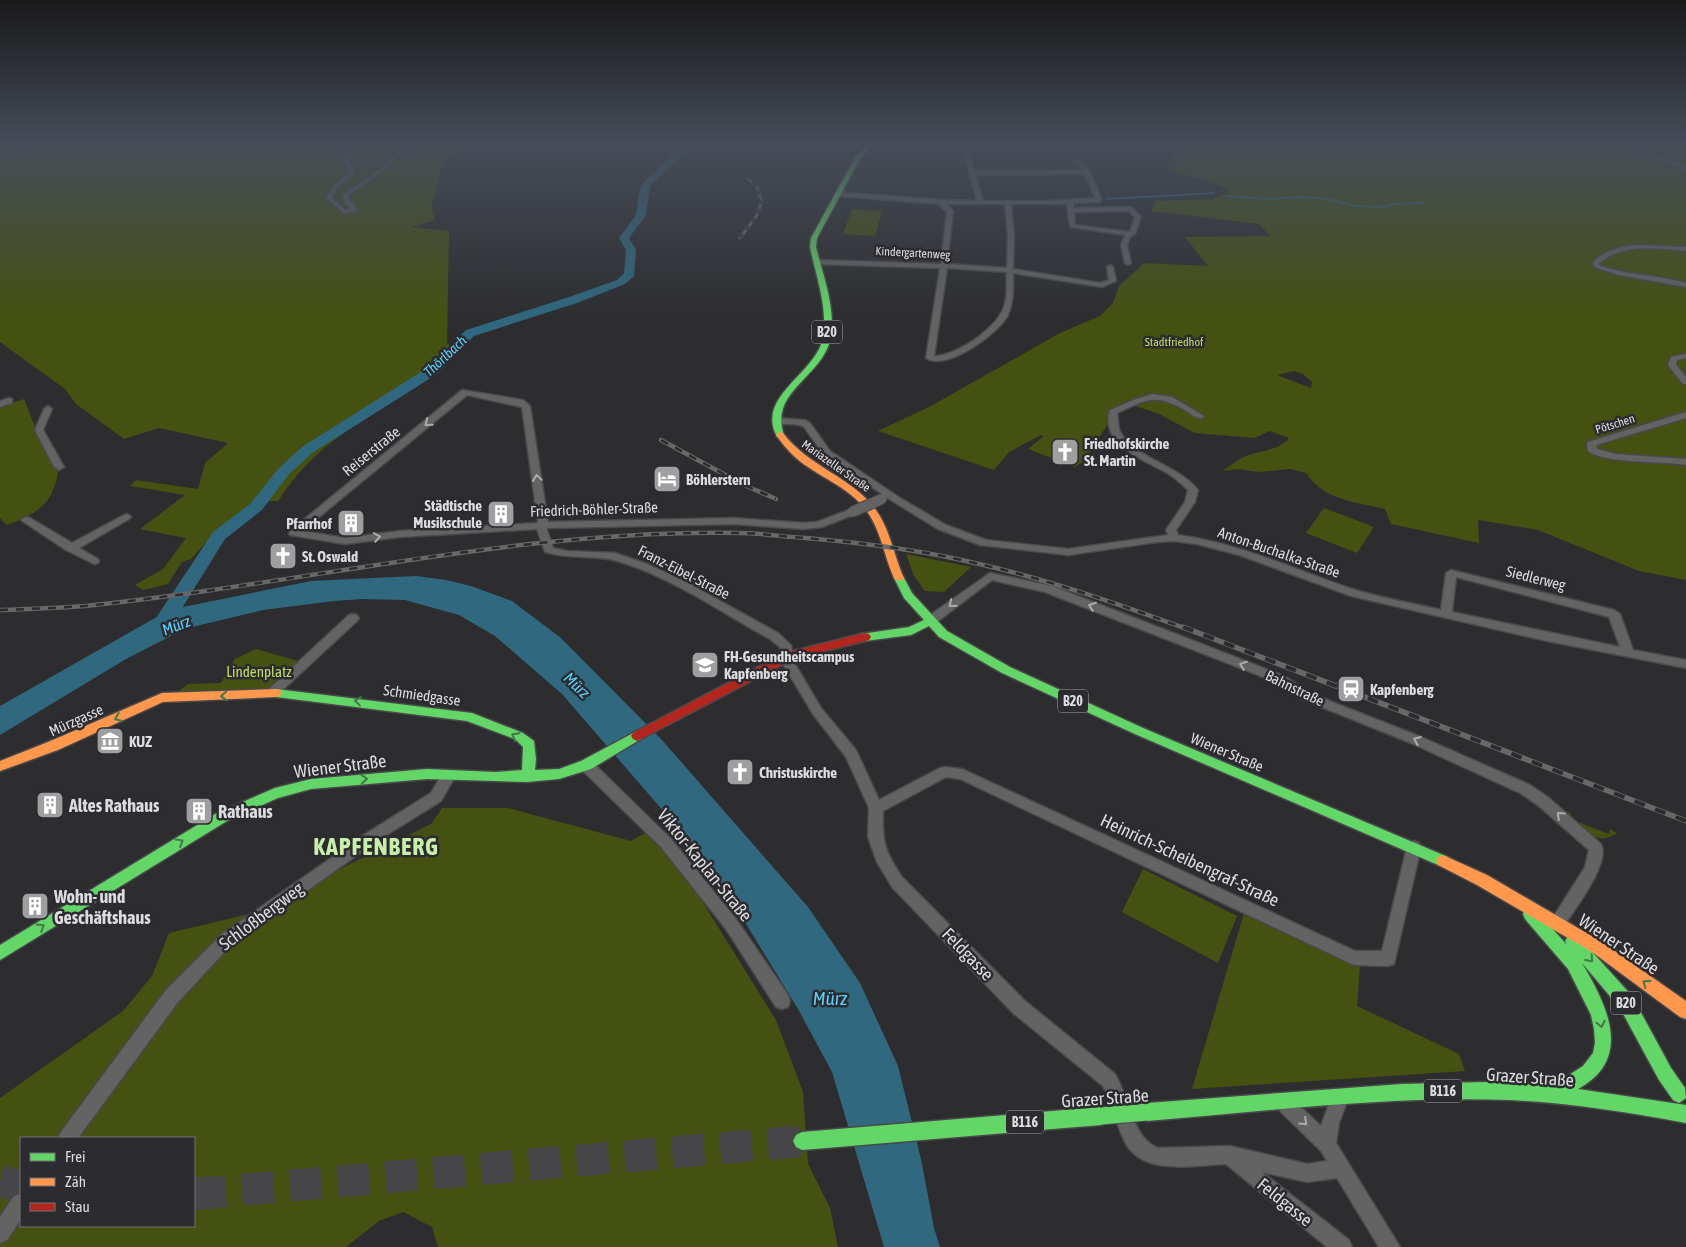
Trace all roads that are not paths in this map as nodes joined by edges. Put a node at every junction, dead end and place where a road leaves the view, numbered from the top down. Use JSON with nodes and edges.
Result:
{"nodes":[{"id":1,"x":335,"y":203,"type":"edge"},
{"id":2,"x":348,"y":203,"type":"edge"},
{"id":3,"x":833,"y":203,"type":"edge"},
{"id":4,"x":943,"y":203,"type":"edge"},
{"id":5,"x":1008,"y":203,"type":"edge"},
{"id":6,"x":1070,"y":203,"type":"edge"},
{"id":7,"x":1071,"y":210,"type":"junction"},
{"id":8,"x":1132,"y":234,"type":"junction"},
{"id":9,"x":1686,"y":249,"type":"edge"},
{"id":10,"x":816,"y":262,"type":"junction"},
{"id":11,"x":1128,"y":263,"type":"dead end"},
{"id":12,"x":945,"y":266,"type":"junction"},
{"id":13,"x":1110,"y":267,"type":"dead end"},
{"id":14,"x":1010,"y":270,"type":"junction"},
{"id":15,"x":1686,"y":285,"type":"edge"},
{"id":16,"x":1686,"y":356,"type":"edge"},
{"id":17,"x":1686,"y":382,"type":"edge"},
{"id":18,"x":466,"y":392,"type":"joint"},
{"id":19,"x":9,"y":401,"type":"dead end"},
{"id":20,"x":0,"y":404,"type":"edge"},
{"id":21,"x":48,"y":409,"type":"dead end"},
{"id":22,"x":1686,"y":415,"type":"edge"},
{"id":23,"x":1200,"y":416,"type":"dead end"},
{"id":24,"x":776,"y":421,"type":"junction"},
{"id":25,"x":1686,"y":462,"type":"edge"},
{"id":26,"x":59,"y":467,"type":"dead end"},
{"id":27,"x":886,"y":498,"type":"junction"},
{"id":28,"x":126,"y":517,"type":"dead end"},
{"id":29,"x":26,"y":520,"type":"dead end"},
{"id":30,"x":542,"y":526,"type":"junction"},
{"id":31,"x":294,"y":533,"type":"joint"},
{"id":32,"x":1174,"y":538,"type":"junction"},
{"id":33,"x":70,"y":548,"type":"junction"},
{"id":34,"x":94,"y":561,"type":"dead end"},
{"id":35,"x":1446,"y":615,"type":"junction"},
{"id":36,"x":353,"y":618,"type":"dead end"},
{"id":37,"x":930,"y":621,"type":"junction"},
{"id":38,"x":1628,"y":653,"type":"junction"},
{"id":39,"x":789,"y":656,"type":"junction"},
{"id":40,"x":1686,"y":664,"type":"edge"},
{"id":41,"x":272,"y":694,"type":"junction"},
{"id":42,"x":586,"y":765,"type":"junction"},
{"id":43,"x":0,"y":766,"type":"edge"},
{"id":44,"x":449,"y":775,"type":"junction"},
{"id":45,"x":527,"y":777,"type":"junction"},
{"id":46,"x":876,"y":808,"type":"junction"},
{"id":47,"x":1414,"y":848,"type":"junction"},
{"id":48,"x":1518,"y":900,"type":"junction"},
{"id":49,"x":1557,"y":924,"type":"junction"},
{"id":50,"x":0,"y":953,"type":"edge"},
{"id":51,"x":782,"y":1001,"type":"dead end"},
{"id":52,"x":1686,"y":1011,"type":"edge"},
{"id":53,"x":1546,"y":1094,"type":"junction"},
{"id":54,"x":1679,"y":1094,"type":"dead end"},
{"id":55,"x":1340,"y":1096,"type":"junction"},
{"id":56,"x":1280,"y":1100,"type":"junction"},
{"id":57,"x":1686,"y":1114,"type":"edge"},
{"id":58,"x":68,"y":1137,"type":"edge"},
{"id":59,"x":802,"y":1141,"type":"tunnel mouth"},
{"id":60,"x":1326,"y":1145,"type":"junction"},
{"id":61,"x":1230,"y":1155,"type":"junction"},
{"id":62,"x":1341,"y":1168,"type":"junction"},
{"id":63,"x":20,"y":1204,"type":"edge"},
{"id":64,"x":0,"y":1233,"type":"edge"},
{"id":65,"x":1342,"y":1247,"type":"edge"},
{"id":66,"x":1390,"y":1247,"type":"edge"}],
"edges":[{"from":1,"to":2,"type":"street"},
{"from":3,"to":10,"type":"main road","number":"B20"},
{"from":4,"to":12,"type":"street"},
{"from":5,"to":14,"type":"street"},
{"from":6,"to":7,"type":"street"},
{"from":7,"to":8,"type":"street"},
{"from":7,"to":8,"type":"street"},
{"from":8,"to":11,"type":"street"},
{"from":9,"to":15,"type":"street"},
{"from":10,"to":12,"type":"street","name":"Kindergartenweg"},
{"from":10,"to":24,"type":"main road","number":"B20"},
{"from":12,"to":14,"type":"street","name":"Kindergartenweg"},
{"from":12,"to":14,"type":"street"},
{"from":13,"to":14,"type":"street","name":"Kindergartenweg"},
{"from":16,"to":17,"type":"street"},
{"from":30,"to":18,"type":"street","name":"Franz-Eibel-Straße","one_way":true},
{"from":18,"to":31,"type":"street","name":"Reiserstraße","one_way":true},
{"from":19,"to":20,"type":"street"},
{"from":21,"to":26,"type":"street"},
{"from":22,"to":25,"type":"street","name":"Pötschen"},
{"from":23,"to":32,"type":"street"},
{"from":24,"to":27,"type":"street","name":"Anton-Buchalka-Straße"},
{"from":24,"to":37,"type":"main road","name":"Mariazeller Straße","number":"B20"},
{"from":27,"to":30,"type":"street","name":"Friedrich-Böhler-Straße","bridge":true},
{"from":27,"to":32,"type":"street","name":"Anton-Buchalka-Straße"},
{"from":28,"to":33,"type":"street"},
{"from":29,"to":33,"type":"street"},
{"from":31,"to":30,"type":"street","name":"Friedrich-Böhler-Straße","one_way":true},
{"from":30,"to":39,"type":"street","name":"Franz-Eibel-Straße"},
{"from":32,"to":35,"type":"street","name":"Anton-Buchalka-Straße"},
{"from":33,"to":34,"type":"street"},
{"from":35,"to":38,"type":"street","name":"Anton-Buchalka-Straße"},
{"from":35,"to":38,"type":"street","name":"Siedlerweg"},
{"from":36,"to":41,"type":"street"},
{"from":37,"to":39,"type":"main road","name":"Wiener Straße"},
{"from":37,"to":47,"type":"main road","name":"Wiener Straße","number":"B20"},
{"from":49,"to":37,"type":"street","name":"Bahnstraße","one_way":true},
{"from":38,"to":40,"type":"street","name":"Anton-Buchalka-Straße"},
{"from":39,"to":42,"type":"main road","name":"Wiener Straße"},
{"from":39,"to":46,"type":"street","name":"Feldgasse"},
{"from":41,"to":43,"type":"main road","name":"Mürzgasse","one_way":true},
{"from":45,"to":41,"type":"main road","name":"Schmiedgasse","one_way":true},
{"from":42,"to":45,"type":"main road","name":"Wiener Straße"},
{"from":42,"to":51,"type":"street","name":"Viktor-Kaplan-Straße"},
{"from":44,"to":45,"type":"main road","name":"Wiener Straße"},
{"from":50,"to":44,"type":"main road","name":"Wiener Straße","one_way":true},
{"from":44,"to":58,"type":"street","name":"Schloßbergweg"},
{"from":46,"to":47,"type":"street","name":"Heinrich-Scheibengraf-Straße"},
{"from":46,"to":61,"type":"street","name":"Feldgasse"},
{"from":47,"to":48,"type":"main road","name":"Wiener Straße","number":"B20"},
{"from":48,"to":49,"type":"main road","number":"B20"},
{"from":48,"to":53,"type":"main road","number":"B20","one_way":true},
{"from":52,"to":49,"type":"main road","name":"Wiener Straße","number":"B20","one_way":true},
{"from":49,"to":54,"type":"main road","name":"Wiener Straße","number":"B20","one_way":true},
{"from":53,"to":55,"type":"main road","name":"Grazer Straße","number":"B116"},
{"from":53,"to":57,"type":"main road","name":"Grazer Straße","number":"B116"},
{"from":55,"to":56,"type":"main road","name":"Grazer Straße","number":"B116"},
{"from":55,"to":60,"type":"street"},
{"from":56,"to":59,"type":"main road","name":"Grazer Straße","number":"B116","bridge":true},
{"from":56,"to":60,"type":"street","one_way":true},
{"from":60,"to":62,"type":"street"},
{"from":61,"to":62,"type":"street","name":"Feldgasse"},
{"from":61,"to":65,"type":"street","name":"Feldgasse"},
{"from":62,"to":66,"type":"street"},
{"from":63,"to":64,"type":"street"}]}
